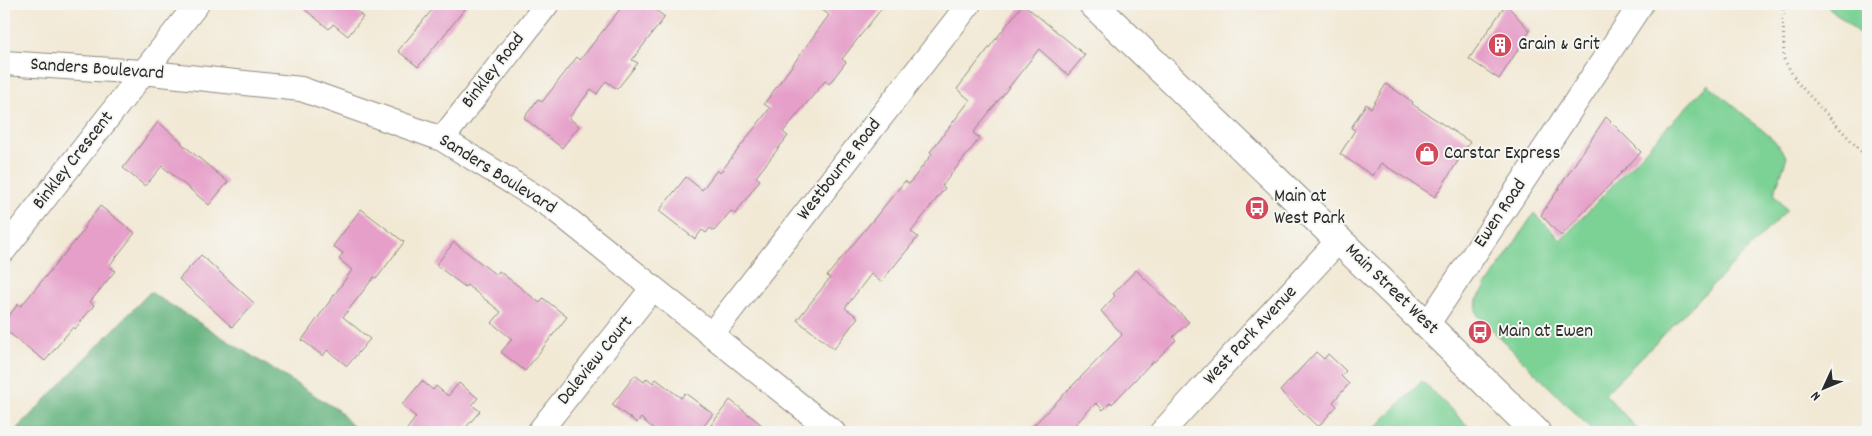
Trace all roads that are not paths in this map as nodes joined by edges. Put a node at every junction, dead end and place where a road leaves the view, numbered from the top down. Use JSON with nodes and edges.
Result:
{"nodes":[{"id":1,"x":197,"y":4,"type":"edge"},
{"id":2,"x":548,"y":4,"type":"edge"},
{"id":3,"x":969,"y":4,"type":"edge"},
{"id":4,"x":1093,"y":4,"type":"edge"},
{"id":5,"x":1641,"y":4,"type":"edge"},
{"id":6,"x":4,"y":63,"type":"edge"},
{"id":7,"x":142,"y":72,"type":"junction"},
{"id":8,"x":442,"y":139,"type":"junction"},
{"id":9,"x":1339,"y":240,"type":"junction"},
{"id":10,"x":4,"y":250,"type":"edge"},
{"id":11,"x":652,"y":289,"type":"junction"},
{"id":12,"x":1427,"y":325,"type":"junction"},
{"id":13,"x":711,"y":335,"type":"junction"},
{"id":14,"x":539,"y":432,"type":"edge"},
{"id":15,"x":833,"y":432,"type":"edge"},
{"id":16,"x":1162,"y":432,"type":"edge"},
{"id":17,"x":1536,"y":432,"type":"edge"}],
"edges":[{"from":1,"to":7,"type":"street","name":"Binkley Crescent"},
{"from":2,"to":8,"type":"street","name":"Binkley Road"},
{"from":3,"to":13,"type":"street","name":"Westbourne Road"},
{"from":4,"to":9,"type":"main road","name":"Main Street West"},
{"from":5,"to":12,"type":"street","name":"Ewen Road"},
{"from":6,"to":7,"type":"street","name":"Sanders Boulevard"},
{"from":7,"to":8,"type":"street","name":"Sanders Boulevard"},
{"from":7,"to":10,"type":"street","name":"Binkley Crescent"},
{"from":8,"to":11,"type":"street","name":"Sanders Boulevard"},
{"from":9,"to":12,"type":"main road","name":"Main Street West"},
{"from":9,"to":16,"type":"street","name":"West Park Avenue"},
{"from":11,"to":13,"type":"street","name":"Sanders Boulevard"},
{"from":11,"to":14,"type":"street","name":"Daleview Court"},
{"from":12,"to":17,"type":"main road","name":"Main Street West"},
{"from":13,"to":15,"type":"street","name":"Sanders Boulevard"}]}
